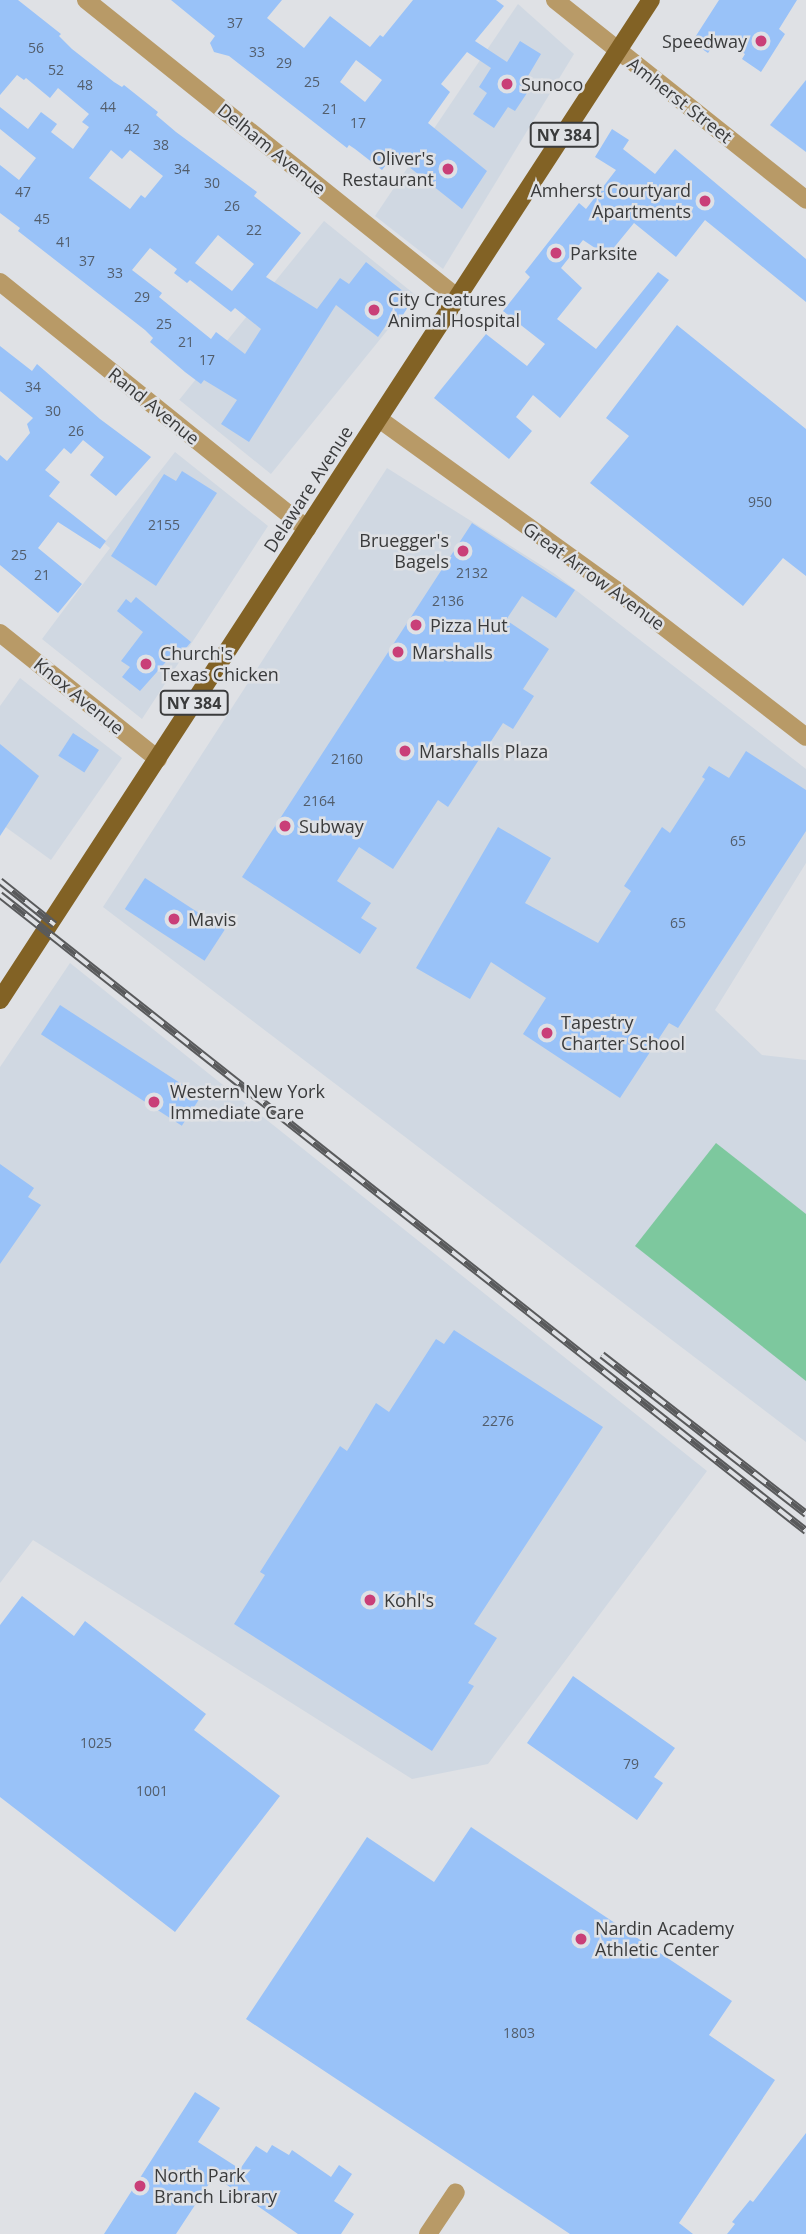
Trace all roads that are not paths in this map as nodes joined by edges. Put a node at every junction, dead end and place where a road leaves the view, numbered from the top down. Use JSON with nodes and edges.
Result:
{"nodes":[{"id":1,"x":86,"y":0,"type":"edge"},
{"id":2,"x":555,"y":0,"type":"edge"},
{"id":3,"x":651,"y":0,"type":"edge"},
{"id":4,"x":618,"y":51,"type":"junction"},
{"id":5,"x":806,"y":200,"type":"edge"},
{"id":6,"x":0,"y":282,"type":"edge"},
{"id":7,"x":458,"y":298,"type":"junction"},
{"id":8,"x":379,"y":419,"type":"junction"},
{"id":9,"x":307,"y":529,"type":"junction"},
{"id":10,"x":0,"y":633,"type":"edge"},
{"id":11,"x":806,"y":737,"type":"edge"},
{"id":12,"x":158,"y":759,"type":"junction"},
{"id":13,"x":0,"y":1000,"type":"edge"},
{"id":14,"x":456,"y":2192,"type":"dead end"},
{"id":15,"x":428,"y":2234,"type":"edge"}],
"edges":[{"from":1,"to":7,"type":"street","name":"Delham Avenue"},
{"from":2,"to":4,"type":"street","name":"Amherst Street"},
{"from":3,"to":4,"type":"main road","name":"Delaware Avenue","number":"NY 384"},
{"from":4,"to":5,"type":"street","name":"Amherst Street"},
{"from":4,"to":7,"type":"main road","name":"Delaware Avenue","number":"NY 384"},
{"from":6,"to":9,"type":"street","name":"Rand Avenue"},
{"from":7,"to":8,"type":"main road","name":"Delaware Avenue","number":"NY 384"},
{"from":8,"to":9,"type":"main road","name":"Delaware Avenue","number":"NY 384"},
{"from":8,"to":11,"type":"street","name":"Great Arrow Avenue"},
{"from":9,"to":12,"type":"main road","name":"Delaware Avenue","number":"NY 384"},
{"from":10,"to":12,"type":"street","name":"Knox Avenue"},
{"from":12,"to":13,"type":"main road","name":"Delaware Avenue","number":"NY 384"},
{"from":14,"to":15,"type":"street"}]}
